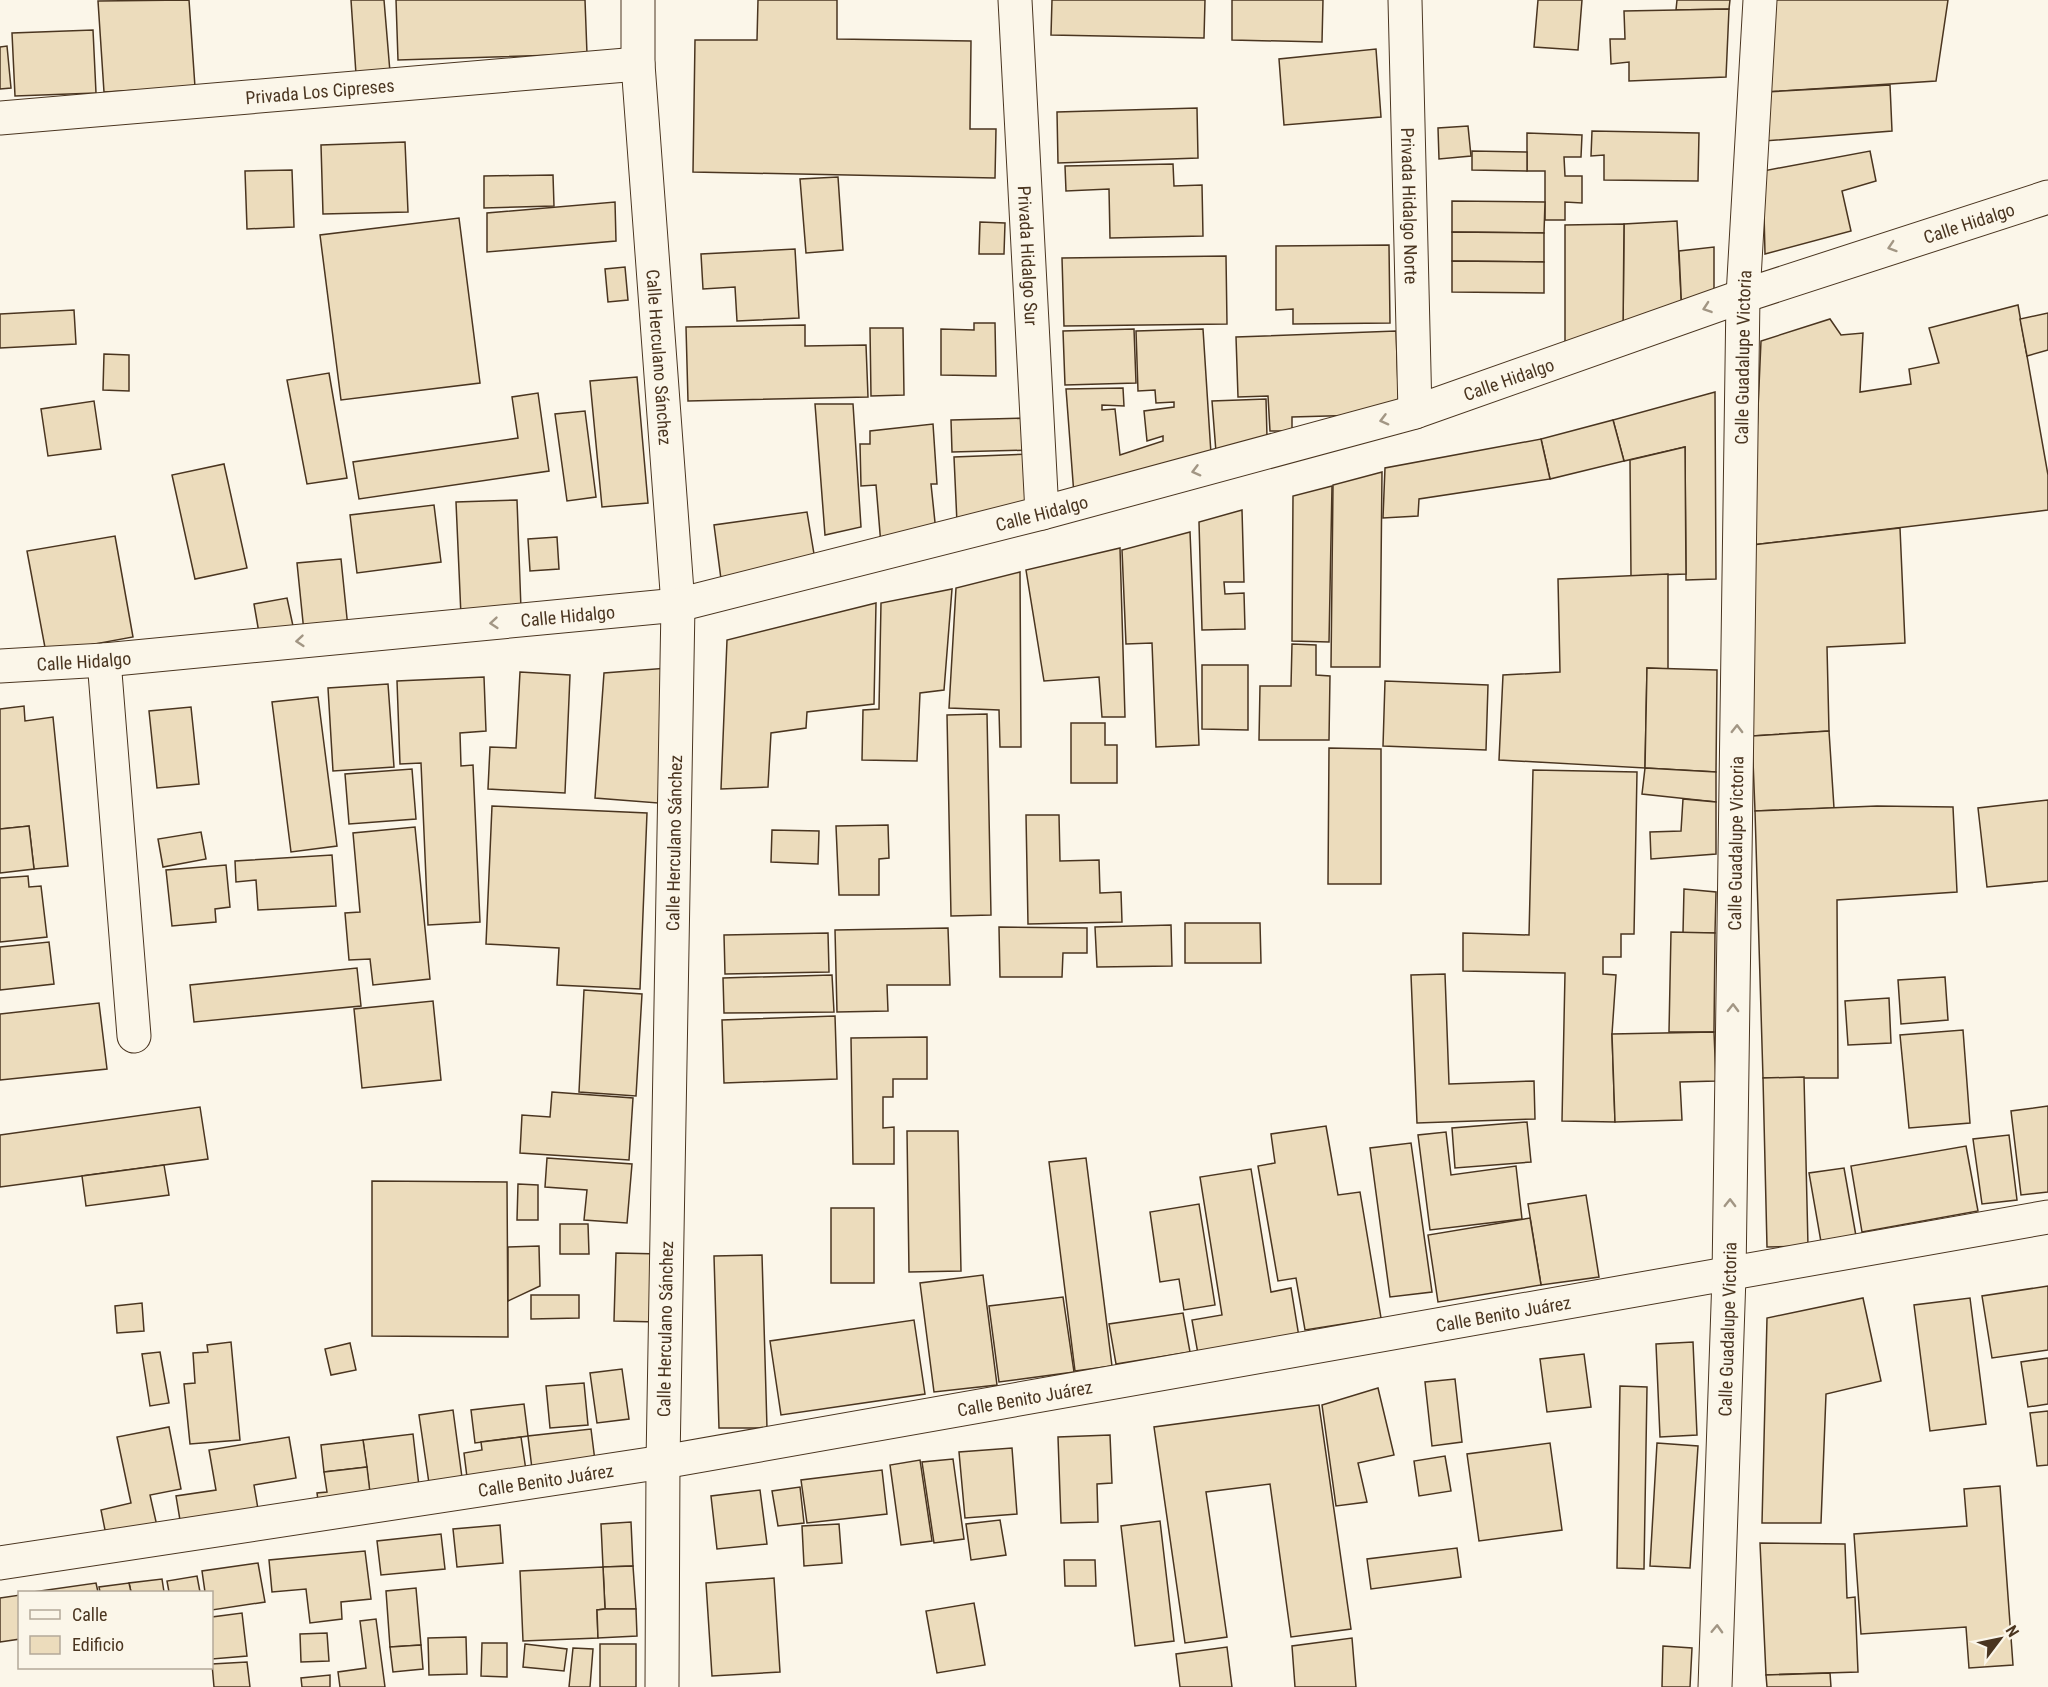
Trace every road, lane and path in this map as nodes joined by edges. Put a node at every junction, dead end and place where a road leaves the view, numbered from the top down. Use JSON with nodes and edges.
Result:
{"nodes":[{"id":1,"x":638,"y":0,"type":"edge"},
{"id":2,"x":1015,"y":0,"type":"edge"},
{"id":3,"x":1405,"y":0,"type":"edge"},
{"id":4,"x":1760,"y":0,"type":"edge"},
{"id":5,"x":638,"y":64,"type":"junction"},
{"id":6,"x":0,"y":118,"type":"edge"},
{"id":7,"x":2048,"y":197,"type":"edge"},
{"id":8,"x":1743,"y":296,"type":"junction"},
{"id":9,"x":1415,"y":412,"type":"junction"},
{"id":10,"x":1042,"y":513,"type":"junction"},
{"id":11,"x":678,"y":605,"type":"junction"},
{"id":12,"x":104,"y":660,"type":"junction"},
{"id":13,"x":0,"y":666,"type":"edge"},
{"id":14,"x":134,"y":1036,"type":"dead end"},
{"id":15,"x":2048,"y":1217,"type":"edge"},
{"id":16,"x":1729,"y":1275,"type":"junction"},
{"id":17,"x":663,"y":1462,"type":"junction"},
{"id":18,"x":0,"y":1563,"type":"edge"},
{"id":19,"x":662,"y":1687,"type":"edge"},
{"id":20,"x":1715,"y":1687,"type":"edge"}],
"edges":[{"from":1,"to":5,"type":"street","name":"Calle Herculano Sánchez"},
{"from":2,"to":10,"type":"street","name":"Privada Hidalgo Sur"},
{"from":3,"to":9,"type":"street","name":"Privada Hidalgo Norte"},
{"from":4,"to":8,"type":"street","name":"Calle Guadalupe Victoria"},
{"from":5,"to":6,"type":"street","name":"Privada Los Cipreses"},
{"from":5,"to":11,"type":"street","name":"Calle Herculano Sánchez"},
{"from":7,"to":8,"type":"street","name":"Calle Hidalgo","one_way":true},
{"from":8,"to":9,"type":"street","name":"Calle Hidalgo","one_way":true},
{"from":16,"to":8,"type":"street","name":"Calle Guadalupe Victoria","one_way":true},
{"from":9,"to":10,"type":"street","name":"Calle Hidalgo","one_way":true},
{"from":10,"to":11,"type":"street","name":"Calle Hidalgo"},
{"from":11,"to":12,"type":"street","name":"Calle Hidalgo","one_way":true},
{"from":11,"to":17,"type":"street","name":"Calle Herculano Sánchez"},
{"from":12,"to":13,"type":"street","name":"Calle Hidalgo"},
{"from":12,"to":14,"type":"street"},
{"from":15,"to":16,"type":"street","name":"Calle Benito Juárez"},
{"from":16,"to":17,"type":"street","name":"Calle Benito Juárez"},
{"from":20,"to":16,"type":"street","name":"Calle Guadalupe Victoria","one_way":true},
{"from":17,"to":18,"type":"street","name":"Calle Benito Juárez"},
{"from":17,"to":19,"type":"street","name":"Calle Herculano Sánchez"}]}
